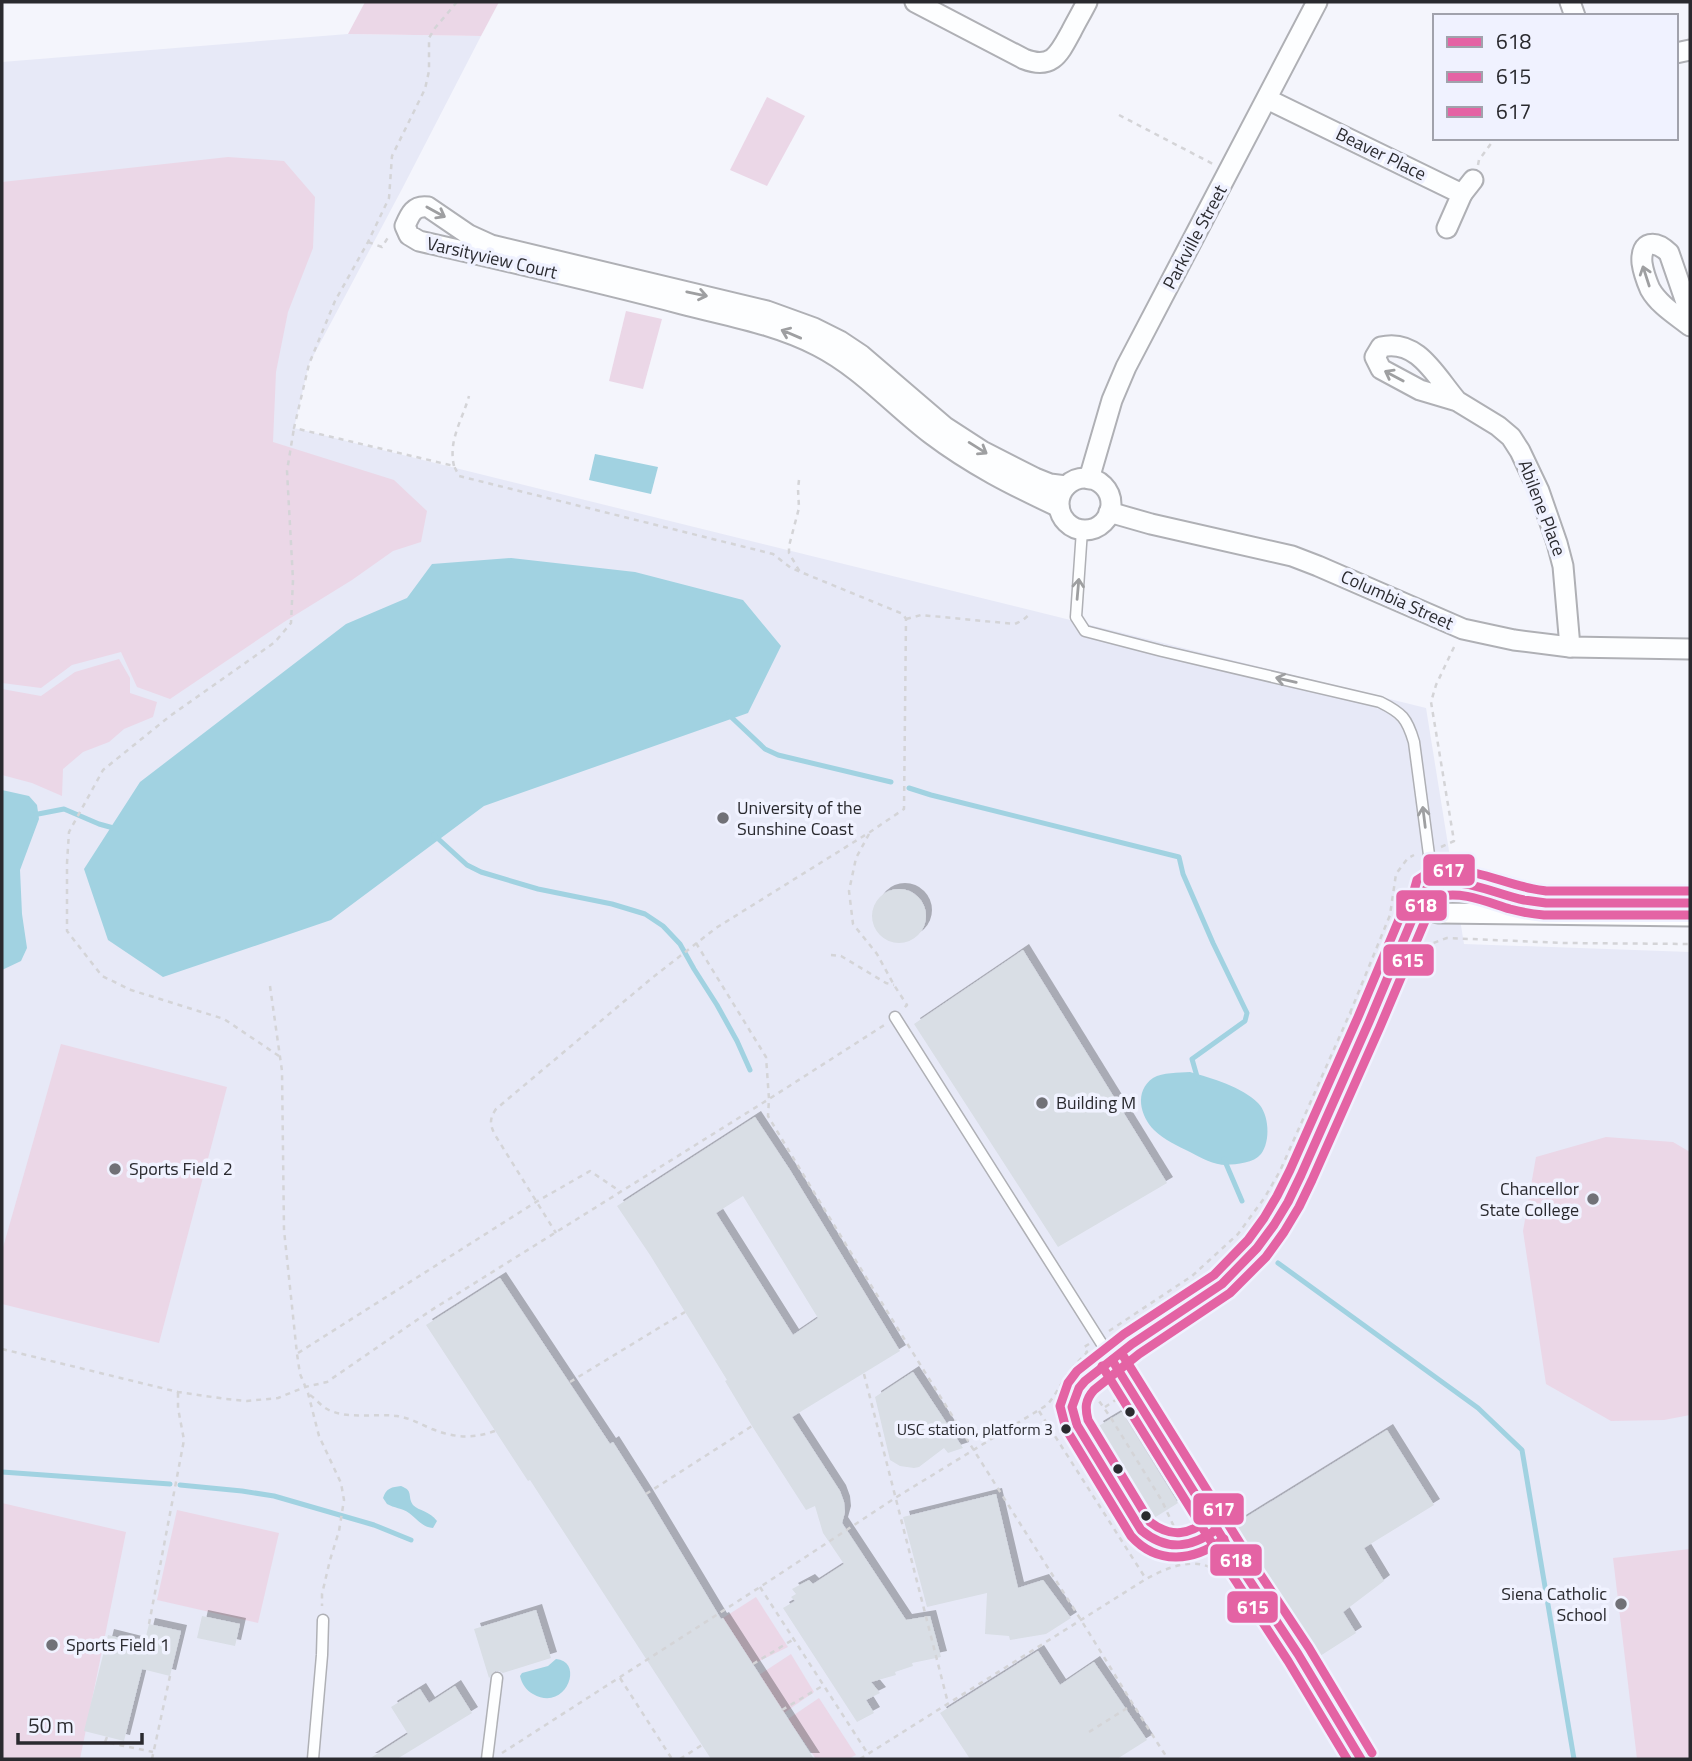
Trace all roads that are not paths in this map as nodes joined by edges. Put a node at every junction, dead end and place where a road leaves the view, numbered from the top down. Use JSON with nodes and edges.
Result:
{"nodes":[{"id":1,"x":915,"y":2,"type":"edge"},
{"id":2,"x":1087,"y":2,"type":"edge"},
{"id":3,"x":1317,"y":2,"type":"edge"},
{"id":4,"x":1267,"y":99,"type":"junction"},
{"id":5,"x":1447,"y":228,"type":"dead end"},
{"id":6,"x":489,"y":251,"type":"dead end"},
{"id":7,"x":1690,"y":314,"type":"edge"},
{"id":8,"x":1690,"y":326,"type":"edge"},
{"id":9,"x":856,"y":361,"type":"junction"},
{"id":10,"x":1457,"y":401,"type":"dead end"},
{"id":11,"x":1089,"y":479,"type":"junction"},
{"id":12,"x":1066,"y":486,"type":"junction"},
{"id":13,"x":1059,"y":507,"type":"junction"},
{"id":14,"x":1110,"y":512,"type":"junction"},
{"id":15,"x":1082,"y":530,"type":"junction"},
{"id":16,"x":1570,"y":647,"type":"junction"},
{"id":17,"x":1690,"y":649,"type":"edge"},
{"id":18,"x":1433,"y":885,"type":"junction"},
{"id":19,"x":1423,"y":903,"type":"junction"},
{"id":20,"x":1690,"y":903,"type":"edge"},
{"id":21,"x":1690,"y":916,"type":"edge"},
{"id":22,"x":895,"y":1017,"type":"road end"},
{"id":23,"x":1112,"y":1360,"type":"junction"},
{"id":24,"x":1217,"y":1529,"type":"junction"},
{"id":25,"x":323,"y":1620,"type":"road end"},
{"id":26,"x":497,"y":1678,"type":"dead end"},
{"id":27,"x":313,"y":1759,"type":"edge"},
{"id":28,"x":487,"y":1759,"type":"edge"},
{"id":29,"x":1361,"y":1759,"type":"edge"}],
"edges":[{"from":1,"to":2,"type":"street"},
{"from":3,"to":4,"type":"street","name":"Parkville Street"},
{"from":4,"to":5,"type":"street","name":"Beaver Place"},
{"from":4,"to":11,"type":"street","name":"Parkville Street"},
{"from":6,"to":9,"type":"street","name":"Varsityview Court"},
{"from":8,"to":7,"type":"street","one_way":true},
{"from":9,"to":12,"type":"street","name":"Varsityview Court","one_way":true},
{"from":9,"to":13,"type":"street","name":"Varsityview Court"},
{"from":10,"to":16,"type":"street","name":"Abilene Place"},
{"from":11,"to":12,"type":"street"},
{"from":11,"to":14,"type":"street"},
{"from":12,"to":13,"type":"street"},
{"from":13,"to":15,"type":"street"},
{"from":14,"to":15,"type":"street"},
{"from":14,"to":16,"type":"street","name":"Columbia Street"},
{"from":18,"to":15,"type":"lane","one_way":true},
{"from":16,"to":17,"type":"street","name":"Columbia Street"},
{"from":18,"to":19,"type":"street"},
{"from":18,"to":20,"type":"street"},
{"from":19,"to":21,"type":"street"},
{"from":19,"to":23,"type":"lane"},
{"from":22,"to":23,"type":"lane"},
{"from":23,"to":24,"type":"street"},
{"from":23,"to":24,"type":"lane"},
{"from":24,"to":29,"type":"street"},
{"from":25,"to":27,"type":"lane"},
{"from":26,"to":28,"type":"lane"}]}
